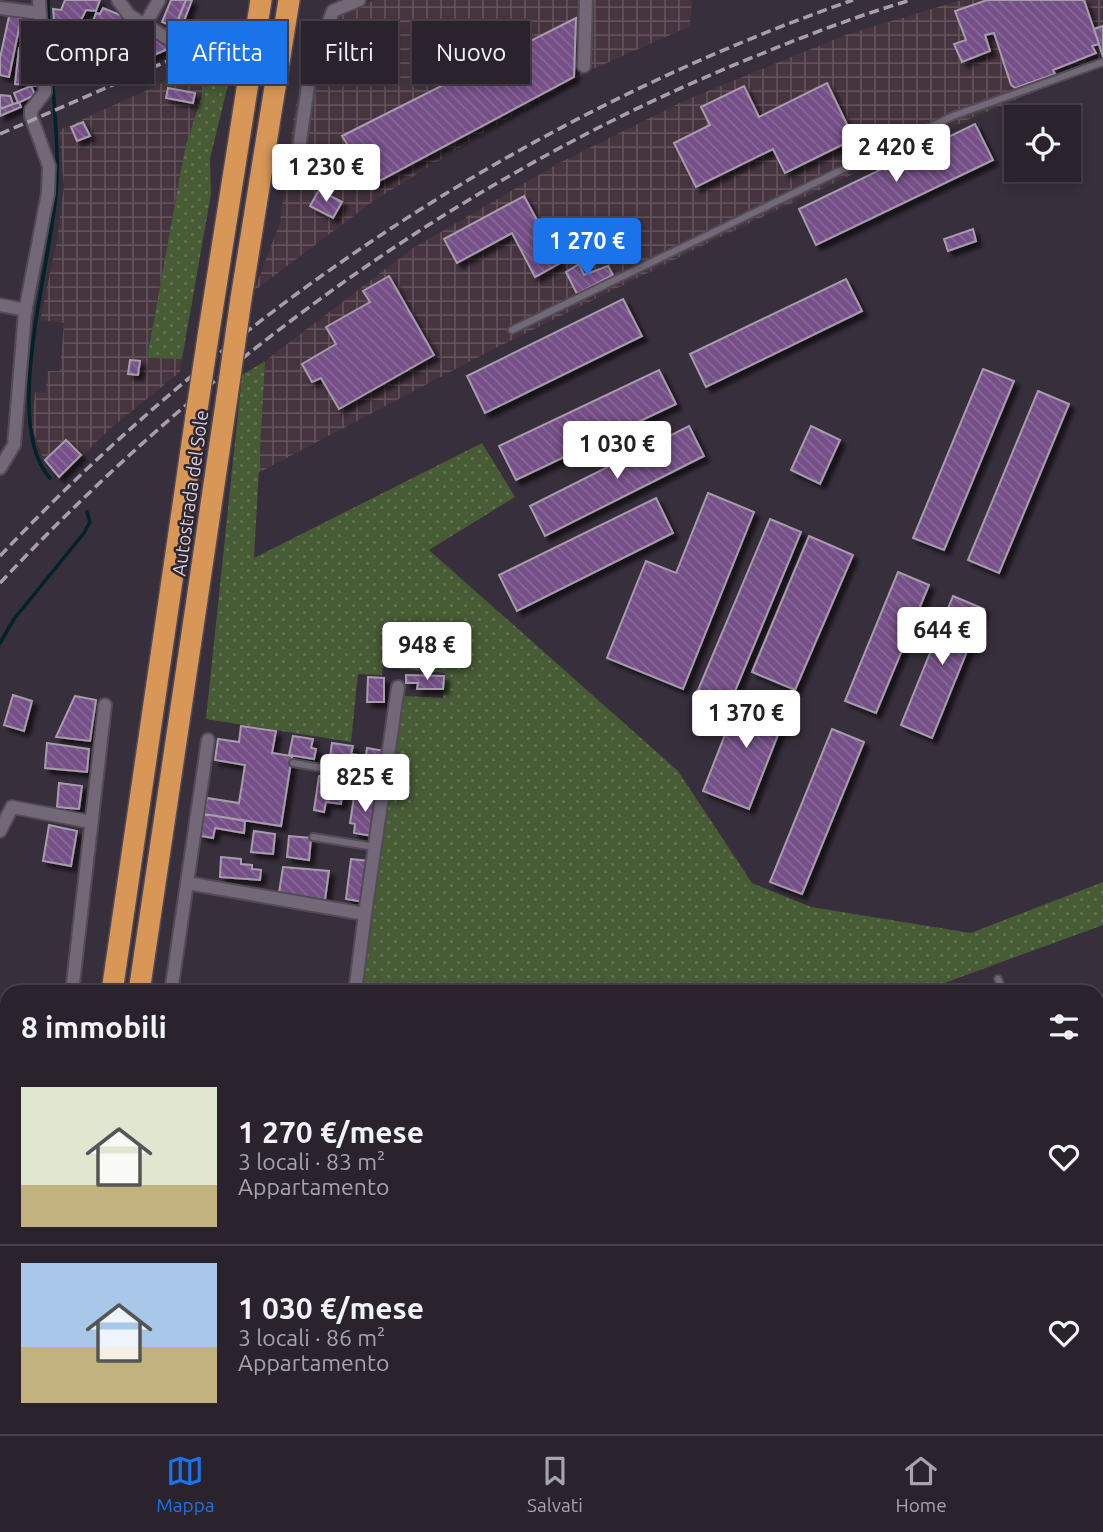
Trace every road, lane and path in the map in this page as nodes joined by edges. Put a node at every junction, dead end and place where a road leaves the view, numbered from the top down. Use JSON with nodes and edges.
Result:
{"nodes":[{"id":1,"x":118,"y":0,"type":"edge"},
{"id":2,"x":159,"y":0,"type":"edge"},
{"id":3,"x":261,"y":0,"type":"edge"},
{"id":4,"x":289,"y":0,"type":"edge"},
{"id":5,"x":359,"y":0,"type":"edge"},
{"id":6,"x":586,"y":0,"type":"edge"},
{"id":7,"x":39,"y":6,"type":"edge"},
{"id":8,"x":0,"y":8,"type":"edge"},
{"id":9,"x":142,"y":21,"type":"edge"},
{"id":10,"x":147,"y":21,"type":"edge"},
{"id":11,"x":1103,"y":62,"type":"edge"},
{"id":12,"x":584,"y":66,"type":"dead end"},
{"id":13,"x":295,"y":176,"type":"dead end"},
{"id":14,"x":0,"y":305,"type":"edge"},
{"id":15,"x":26,"y":310,"type":"junction"},
{"id":16,"x":512,"y":330,"type":"dead end"},
{"id":17,"x":0,"y":468,"type":"edge"},
{"id":18,"x":398,"y":687,"type":"dead end"},
{"id":19,"x":105,"y":705,"type":"dead end"},
{"id":20,"x":208,"y":740,"type":"dead end"},
{"id":21,"x":293,"y":764,"type":"dead end"},
{"id":22,"x":386,"y":779,"type":"junction"},
{"id":23,"x":91,"y":822,"type":"junction"},
{"id":24,"x":0,"y":831,"type":"edge"},
{"id":25,"x":313,"y":837,"type":"dead end"},
{"id":26,"x":375,"y":847,"type":"junction"},
{"id":27,"x":187,"y":883,"type":"junction"},
{"id":28,"x":365,"y":914,"type":"junction"},
{"id":29,"x":998,"y":979,"type":"dead end"},
{"id":30,"x":73,"y":985,"type":"edge"},
{"id":31,"x":113,"y":985,"type":"edge"},
{"id":32,"x":140,"y":985,"type":"edge"},
{"id":33,"x":172,"y":985,"type":"edge"},
{"id":34,"x":356,"y":985,"type":"edge"},
{"id":35,"x":1001,"y":985,"type":"edge"}],
"edges":[{"from":1,"to":9,"type":"street"},
{"from":2,"to":10,"type":"street"},
{"from":3,"to":31,"type":"highway","name":"Autostrada del Sole","bridge":true},
{"from":4,"to":32,"type":"highway","name":"Autostrada del Sole","bridge":true},
{"from":5,"to":13,"type":"street"},
{"from":6,"to":12,"type":"street"},
{"from":7,"to":8,"type":"street"},
{"from":7,"to":15,"type":"street"},
{"from":11,"to":16,"type":"lane"},
{"from":14,"to":15,"type":"street"},
{"from":15,"to":17,"type":"street"},
{"from":18,"to":22,"type":"street"},
{"from":19,"to":23,"type":"street"},
{"from":20,"to":27,"type":"street"},
{"from":21,"to":22,"type":"lane"},
{"from":22,"to":26,"type":"street"},
{"from":23,"to":24,"type":"street"},
{"from":23,"to":30,"type":"street"},
{"from":25,"to":26,"type":"lane"},
{"from":26,"to":28,"type":"street"},
{"from":27,"to":28,"type":"street"},
{"from":27,"to":33,"type":"street"},
{"from":28,"to":34,"type":"street"},
{"from":29,"to":35,"type":"lane"}]}
